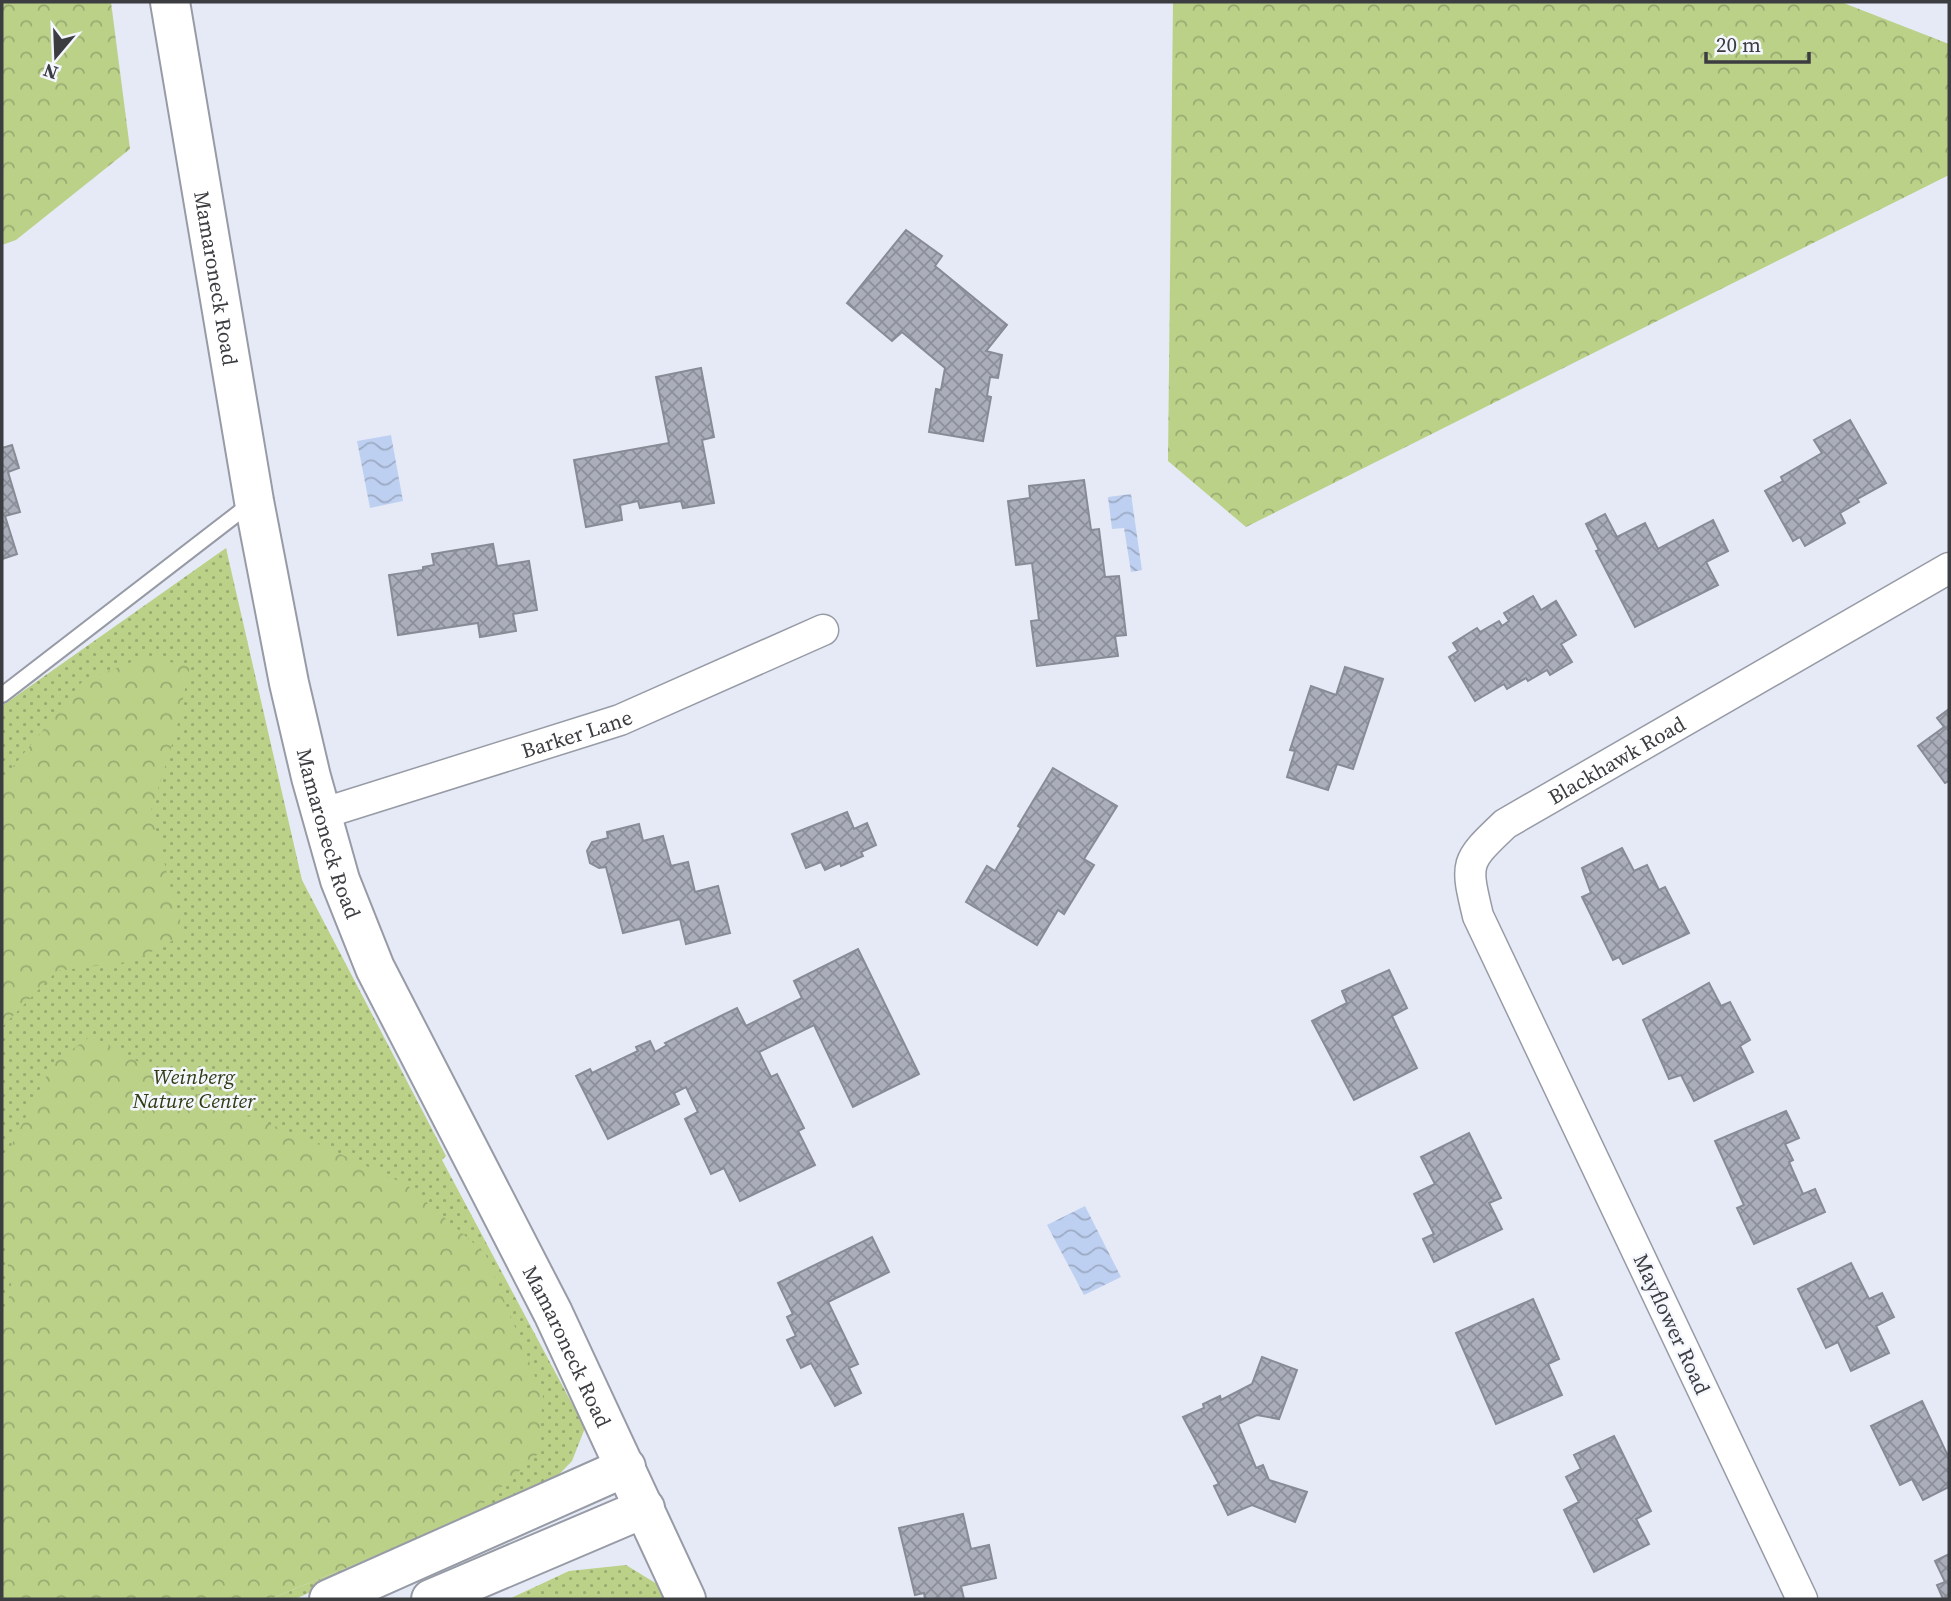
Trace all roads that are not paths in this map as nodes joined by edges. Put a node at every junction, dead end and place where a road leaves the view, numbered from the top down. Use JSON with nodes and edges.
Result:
{"nodes":[{"id":1,"x":170,"y":2,"type":"edge"},
{"id":2,"x":254,"y":501,"type":"junction"},
{"id":3,"x":1949,"y":568,"type":"edge"},
{"id":4,"x":822,"y":630,"type":"dead end"},
{"id":5,"x":2,"y":695,"type":"edge"},
{"id":6,"x":321,"y":814,"type":"junction"},
{"id":7,"x":1541,"y":1049,"type":"joint"},
{"id":8,"x":625,"y":1467,"type":"junction"},
{"id":9,"x":645,"y":1508,"type":"junction"},
{"id":10,"x":329,"y":1599,"type":"edge"},
{"id":11,"x":431,"y":1599,"type":"edge"},
{"id":12,"x":686,"y":1599,"type":"edge"},
{"id":13,"x":1802,"y":1599,"type":"edge"}],
"edges":[{"from":1,"to":2,"type":"main road","name":"Mamaroneck Road"},
{"from":2,"to":5,"type":"lane"},
{"from":2,"to":6,"type":"main road","name":"Mamaroneck Road"},
{"from":3,"to":7,"type":"street","name":"Blackhawk Road"},
{"from":4,"to":6,"type":"street","name":"Barker Lane"},
{"from":6,"to":8,"type":"main road","name":"Mamaroneck Road"},
{"from":7,"to":13,"type":"street","name":"Mayflower Road"},
{"from":8,"to":9,"type":"main road","name":"Mamaroneck Road"},
{"from":8,"to":10,"type":"main road"},
{"from":9,"to":11,"type":"main road"},
{"from":9,"to":12,"type":"main road","name":"Mamaroneck Road"}]}
